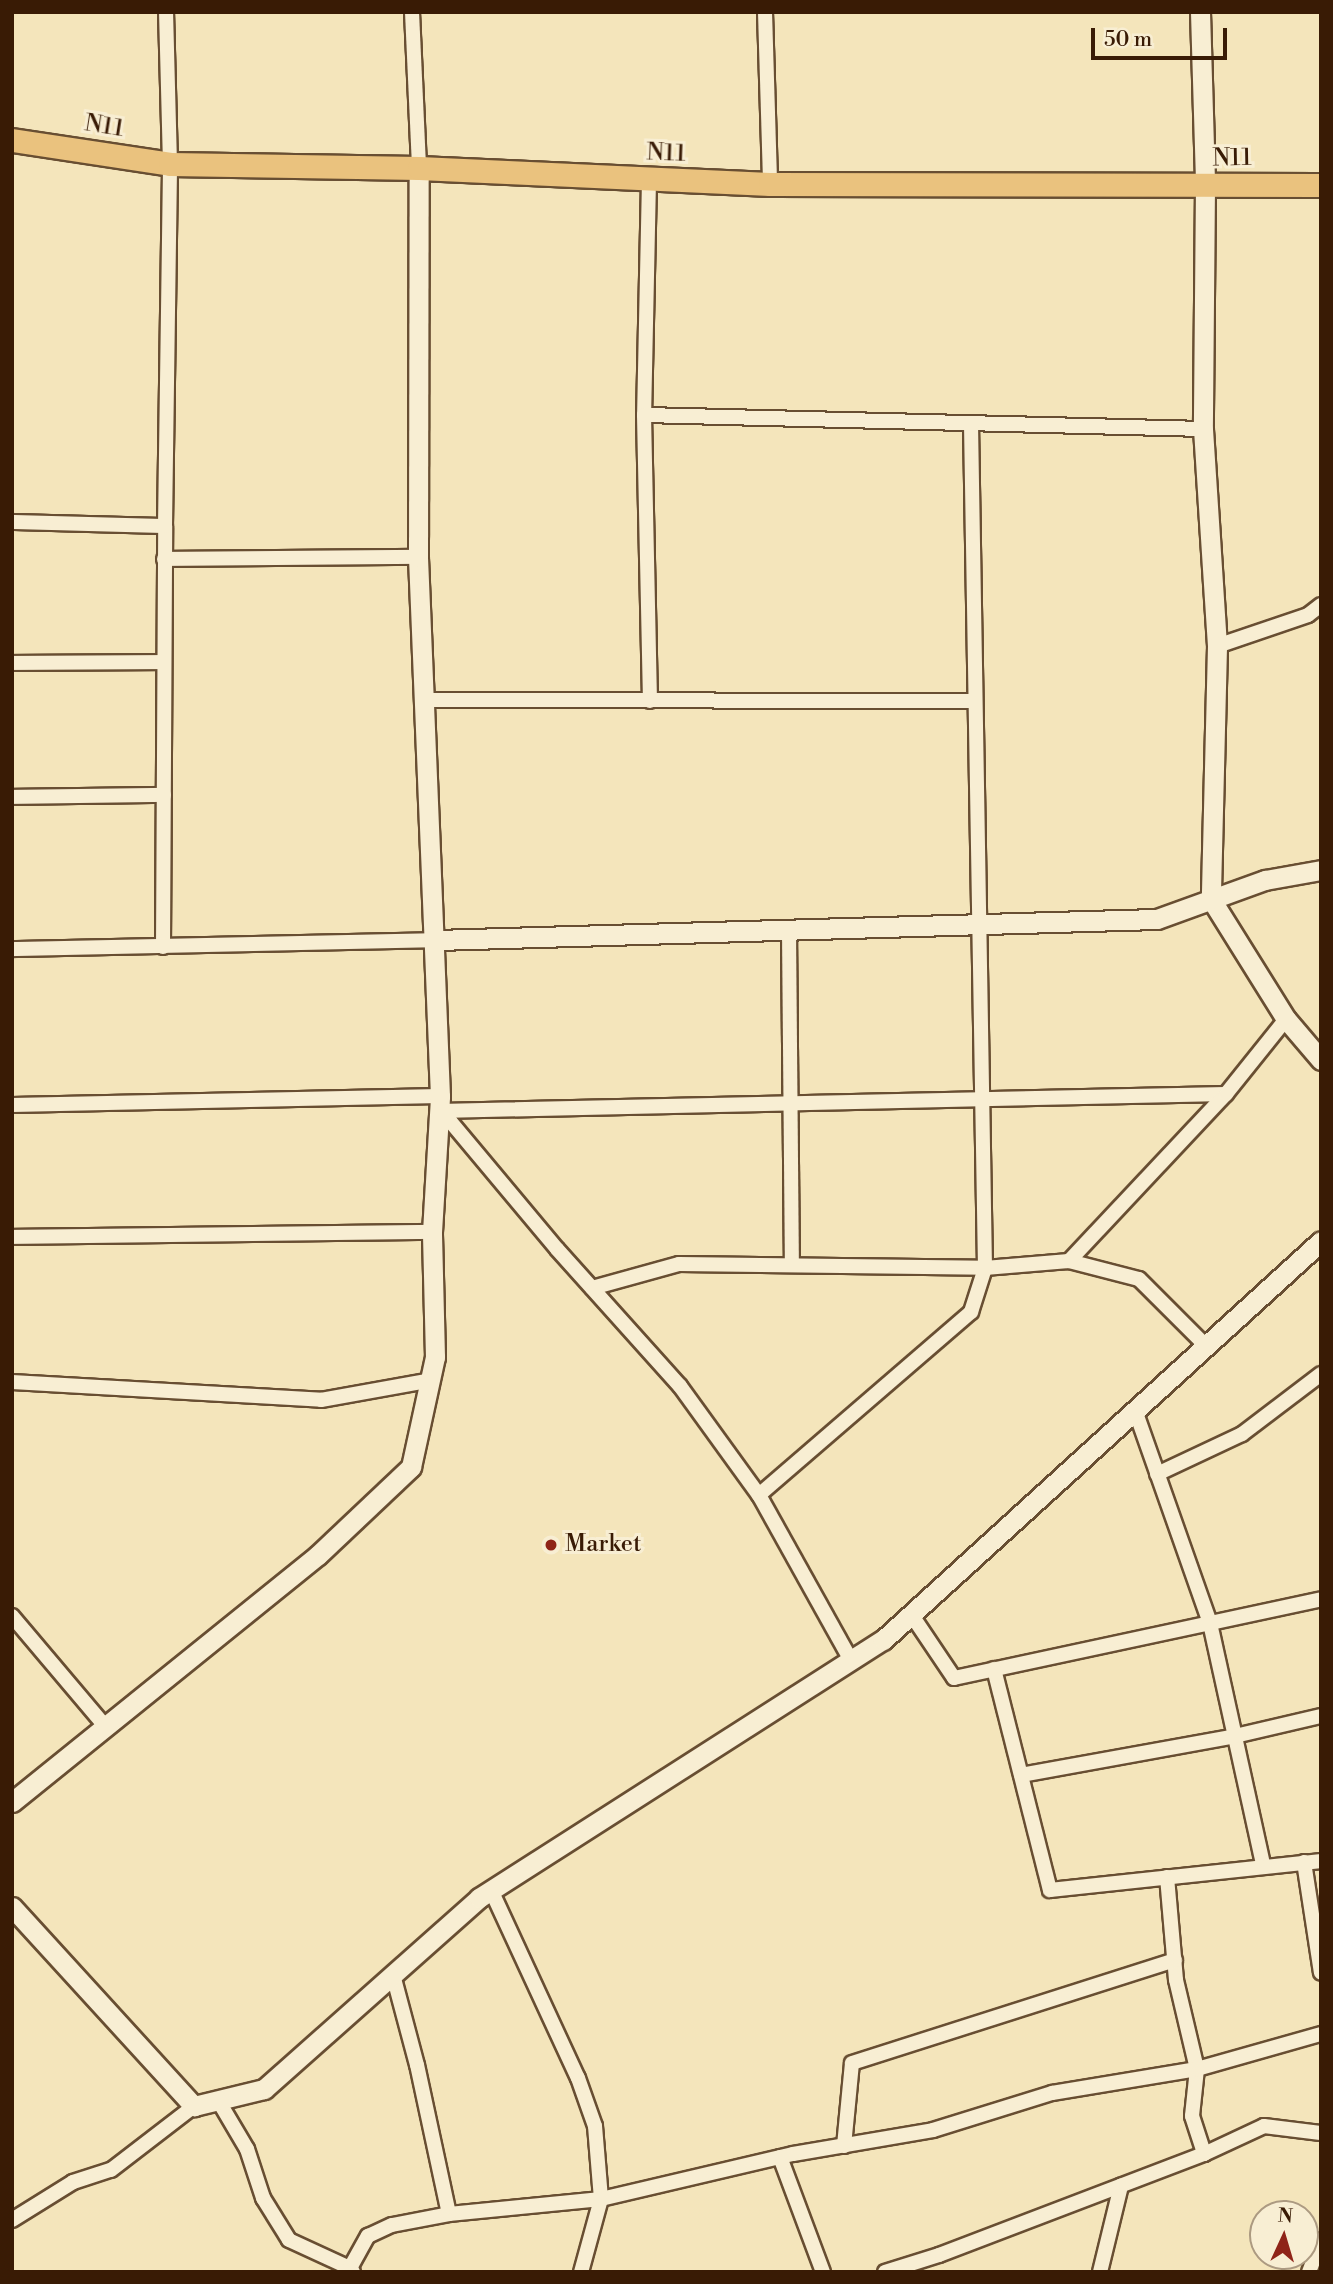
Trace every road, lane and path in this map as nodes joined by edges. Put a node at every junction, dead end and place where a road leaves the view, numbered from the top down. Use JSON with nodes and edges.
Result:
{"nodes":[{"id":1,"x":166,"y":12,"type":"edge"},
{"id":2,"x":412,"y":12,"type":"edge"},
{"id":3,"x":765,"y":12,"type":"edge"},
{"id":4,"x":1200,"y":12,"type":"edge"},
{"id":5,"x":12,"y":140,"type":"edge"},
{"id":6,"x":170,"y":164,"type":"junction"},
{"id":7,"x":419,"y":167,"type":"junction"},
{"id":8,"x":649,"y":180,"type":"junction"},
{"id":9,"x":770,"y":184,"type":"junction"},
{"id":10,"x":1205,"y":185,"type":"junction"},
{"id":11,"x":1321,"y":185,"type":"edge"},
{"id":12,"x":644,"y":415,"type":"junction"},
{"id":13,"x":971,"y":423,"type":"junction"},
{"id":14,"x":1203,"y":429,"type":"junction"},
{"id":15,"x":12,"y":523,"type":"edge"},
{"id":16,"x":165,"y":526,"type":"junction"},
{"id":17,"x":418,"y":557,"type":"junction"},
{"id":18,"x":164,"y":559,"type":"junction"},
{"id":19,"x":1321,"y":605,"type":"edge"},
{"id":20,"x":1216,"y":646,"type":"junction"},
{"id":21,"x":164,"y":662,"type":"junction"},
{"id":22,"x":12,"y":663,"type":"edge"},
{"id":23,"x":425,"y":700,"type":"junction"},
{"id":24,"x":650,"y":701,"type":"junction"},
{"id":25,"x":975,"y":701,"type":"junction"},
{"id":26,"x":164,"y":795,"type":"junction"},
{"id":27,"x":12,"y":797,"type":"edge"},
{"id":28,"x":1321,"y":870,"type":"edge"},
{"id":29,"x":1211,"y":899,"type":"junction"},
{"id":30,"x":979,"y":926,"type":"junction"},
{"id":31,"x":789,"y":931,"type":"junction"},
{"id":32,"x":436,"y":940,"type":"junction"},
{"id":33,"x":163,"y":947,"type":"junction"},
{"id":34,"x":12,"y":948,"type":"edge"},
{"id":35,"x":1286,"y":1019,"type":"junction"},
{"id":36,"x":1321,"y":1060,"type":"edge"},
{"id":37,"x":1226,"y":1094,"type":"junction"},
{"id":38,"x":982,"y":1101,"type":"junction"},
{"id":39,"x":790,"y":1102,"type":"junction"},
{"id":40,"x":439,"y":1104,"type":"junction"},
{"id":41,"x":12,"y":1105,"type":"edge"},
{"id":42,"x":432,"y":1232,"type":"junction"},
{"id":43,"x":12,"y":1237,"type":"edge"},
{"id":44,"x":1320,"y":1243,"type":"edge"},
{"id":45,"x":1069,"y":1261,"type":"junction"},
{"id":46,"x":792,"y":1265,"type":"junction"},
{"id":47,"x":985,"y":1268,"type":"junction"},
{"id":48,"x":592,"y":1288,"type":"junction"},
{"id":49,"x":1206,"y":1346,"type":"junction"},
{"id":50,"x":1321,"y":1374,"type":"edge"},
{"id":51,"x":432,"y":1380,"type":"junction"},
{"id":52,"x":12,"y":1382,"type":"edge"},
{"id":53,"x":1135,"y":1410,"type":"junction"},
{"id":54,"x":1157,"y":1474,"type":"junction"},
{"id":55,"x":759,"y":1495,"type":"junction"},
{"id":56,"x":1321,"y":1599,"type":"edge"},
{"id":57,"x":911,"y":1614,"type":"junction"},
{"id":58,"x":12,"y":1616,"type":"edge"},
{"id":59,"x":1210,"y":1623,"type":"junction"},
{"id":60,"x":851,"y":1660,"type":"junction"},
{"id":61,"x":994,"y":1669,"type":"junction"},
{"id":62,"x":1321,"y":1716,"type":"edge"},
{"id":63,"x":105,"y":1726,"type":"junction"},
{"id":64,"x":1235,"y":1736,"type":"junction"},
{"id":65,"x":1021,"y":1775,"type":"junction"},
{"id":66,"x":12,"y":1802,"type":"edge"},
{"id":67,"x":1321,"y":1861,"type":"edge"},
{"id":68,"x":1304,"y":1862,"type":"junction"},
{"id":69,"x":1263,"y":1865,"type":"junction"},
{"id":70,"x":1167,"y":1877,"type":"junction"},
{"id":71,"x":491,"y":1890,"type":"junction"},
{"id":72,"x":12,"y":1907,"type":"edge"},
{"id":73,"x":1175,"y":1960,"type":"junction"},
{"id":74,"x":1321,"y":1973,"type":"edge"},
{"id":75,"x":393,"y":1975,"type":"junction"},
{"id":76,"x":1321,"y":2034,"type":"edge"},
{"id":77,"x":1197,"y":2069,"type":"junction"},
{"id":78,"x":218,"y":2100,"type":"junction"},
{"id":79,"x":194,"y":2106,"type":"junction"},
{"id":80,"x":1321,"y":2133,"type":"edge"},
{"id":81,"x":844,"y":2146,"type":"junction"},
{"id":82,"x":1204,"y":2154,"type":"junction"},
{"id":83,"x":780,"y":2157,"type":"junction"},
{"id":84,"x":1121,"y":2186,"type":"junction"},
{"id":85,"x":601,"y":2199,"type":"junction"},
{"id":86,"x":449,"y":2214,"type":"junction"},
{"id":87,"x":12,"y":2220,"type":"edge"},
{"id":88,"x":1321,"y":2241,"type":"edge"},
{"id":89,"x":351,"y":2270,"type":"edge"},
{"id":90,"x":581,"y":2272,"type":"edge"},
{"id":91,"x":823,"y":2272,"type":"edge"},
{"id":92,"x":886,"y":2272,"type":"edge"},
{"id":93,"x":1100,"y":2272,"type":"edge"},
{"id":94,"x":1310,"y":2272,"type":"edge"}],
"edges":[{"from":1,"to":6,"type":"street"},
{"from":2,"to":7,"type":"street"},
{"from":3,"to":9,"type":"street"},
{"from":4,"to":10,"type":"street"},
{"from":5,"to":6,"type":"main road","name":"N11"},
{"from":6,"to":7,"type":"main road","name":"N11"},
{"from":6,"to":16,"type":"street"},
{"from":7,"to":8,"type":"main road","name":"N11"},
{"from":7,"to":17,"type":"street"},
{"from":8,"to":9,"type":"main road","name":"N11"},
{"from":8,"to":12,"type":"street"},
{"from":9,"to":10,"type":"main road","name":"N11"},
{"from":10,"to":11,"type":"main road","name":"N11"},
{"from":10,"to":14,"type":"street"},
{"from":12,"to":13,"type":"street"},
{"from":12,"to":24,"type":"street"},
{"from":13,"to":14,"type":"street"},
{"from":13,"to":25,"type":"street"},
{"from":14,"to":20,"type":"street"},
{"from":15,"to":16,"type":"street"},
{"from":16,"to":18,"type":"street"},
{"from":17,"to":18,"type":"street"},
{"from":17,"to":23,"type":"street"},
{"from":18,"to":21,"type":"street"},
{"from":19,"to":20,"type":"street"},
{"from":20,"to":29,"type":"street"},
{"from":21,"to":22,"type":"street"},
{"from":21,"to":26,"type":"street"},
{"from":23,"to":24,"type":"street"},
{"from":23,"to":32,"type":"street"},
{"from":24,"to":25,"type":"street"},
{"from":25,"to":30,"type":"street"},
{"from":26,"to":27,"type":"street"},
{"from":26,"to":33,"type":"street"},
{"from":28,"to":29,"type":"street"},
{"from":29,"to":30,"type":"street"},
{"from":29,"to":35,"type":"street"},
{"from":30,"to":31,"type":"street"},
{"from":30,"to":38,"type":"street"},
{"from":31,"to":32,"type":"street"},
{"from":31,"to":39,"type":"street"},
{"from":32,"to":33,"type":"street"},
{"from":32,"to":40,"type":"street"},
{"from":33,"to":34,"type":"street"},
{"from":35,"to":36,"type":"street"},
{"from":35,"to":37,"type":"street"},
{"from":37,"to":38,"type":"street"},
{"from":37,"to":45,"type":"street"},
{"from":38,"to":39,"type":"street"},
{"from":38,"to":47,"type":"street"},
{"from":39,"to":40,"type":"street"},
{"from":39,"to":46,"type":"street"},
{"from":40,"to":41,"type":"street"},
{"from":40,"to":42,"type":"street"},
{"from":40,"to":48,"type":"street"},
{"from":42,"to":43,"type":"street"},
{"from":42,"to":51,"type":"street"},
{"from":44,"to":49,"type":"street"},
{"from":45,"to":47,"type":"street"},
{"from":45,"to":49,"type":"street"},
{"from":46,"to":47,"type":"street"},
{"from":46,"to":48,"type":"street"},
{"from":47,"to":55,"type":"street"},
{"from":48,"to":55,"type":"street"},
{"from":49,"to":53,"type":"street"},
{"from":50,"to":54,"type":"street"},
{"from":51,"to":52,"type":"street"},
{"from":51,"to":63,"type":"street"},
{"from":53,"to":54,"type":"street"},
{"from":53,"to":57,"type":"street"},
{"from":54,"to":59,"type":"street"},
{"from":55,"to":60,"type":"street"},
{"from":56,"to":59,"type":"street"},
{"from":57,"to":60,"type":"street"},
{"from":57,"to":61,"type":"street"},
{"from":58,"to":63,"type":"street"},
{"from":59,"to":61,"type":"street"},
{"from":59,"to":64,"type":"street"},
{"from":60,"to":71,"type":"street"},
{"from":61,"to":65,"type":"street"},
{"from":62,"to":64,"type":"street"},
{"from":63,"to":66,"type":"street"},
{"from":64,"to":65,"type":"street"},
{"from":64,"to":69,"type":"street"},
{"from":65,"to":70,"type":"street"},
{"from":67,"to":68,"type":"street"},
{"from":68,"to":69,"type":"street"},
{"from":68,"to":74,"type":"street"},
{"from":69,"to":70,"type":"street"},
{"from":70,"to":73,"type":"street"},
{"from":71,"to":75,"type":"street"},
{"from":71,"to":85,"type":"street"},
{"from":72,"to":79,"type":"street"},
{"from":73,"to":77,"type":"street"},
{"from":73,"to":81,"type":"street"},
{"from":75,"to":78,"type":"street"},
{"from":75,"to":86,"type":"street"},
{"from":76,"to":77,"type":"street"},
{"from":77,"to":81,"type":"street"},
{"from":77,"to":82,"type":"street"},
{"from":78,"to":79,"type":"street"},
{"from":78,"to":89,"type":"street"},
{"from":79,"to":87,"type":"street"},
{"from":80,"to":82,"type":"street"},
{"from":81,"to":83,"type":"street"},
{"from":82,"to":84,"type":"street"},
{"from":83,"to":85,"type":"street"},
{"from":83,"to":91,"type":"street"},
{"from":84,"to":92,"type":"street"},
{"from":84,"to":93,"type":"street"},
{"from":85,"to":86,"type":"street"},
{"from":85,"to":90,"type":"street"},
{"from":86,"to":89,"type":"street"},
{"from":88,"to":94,"type":"street"}]}
